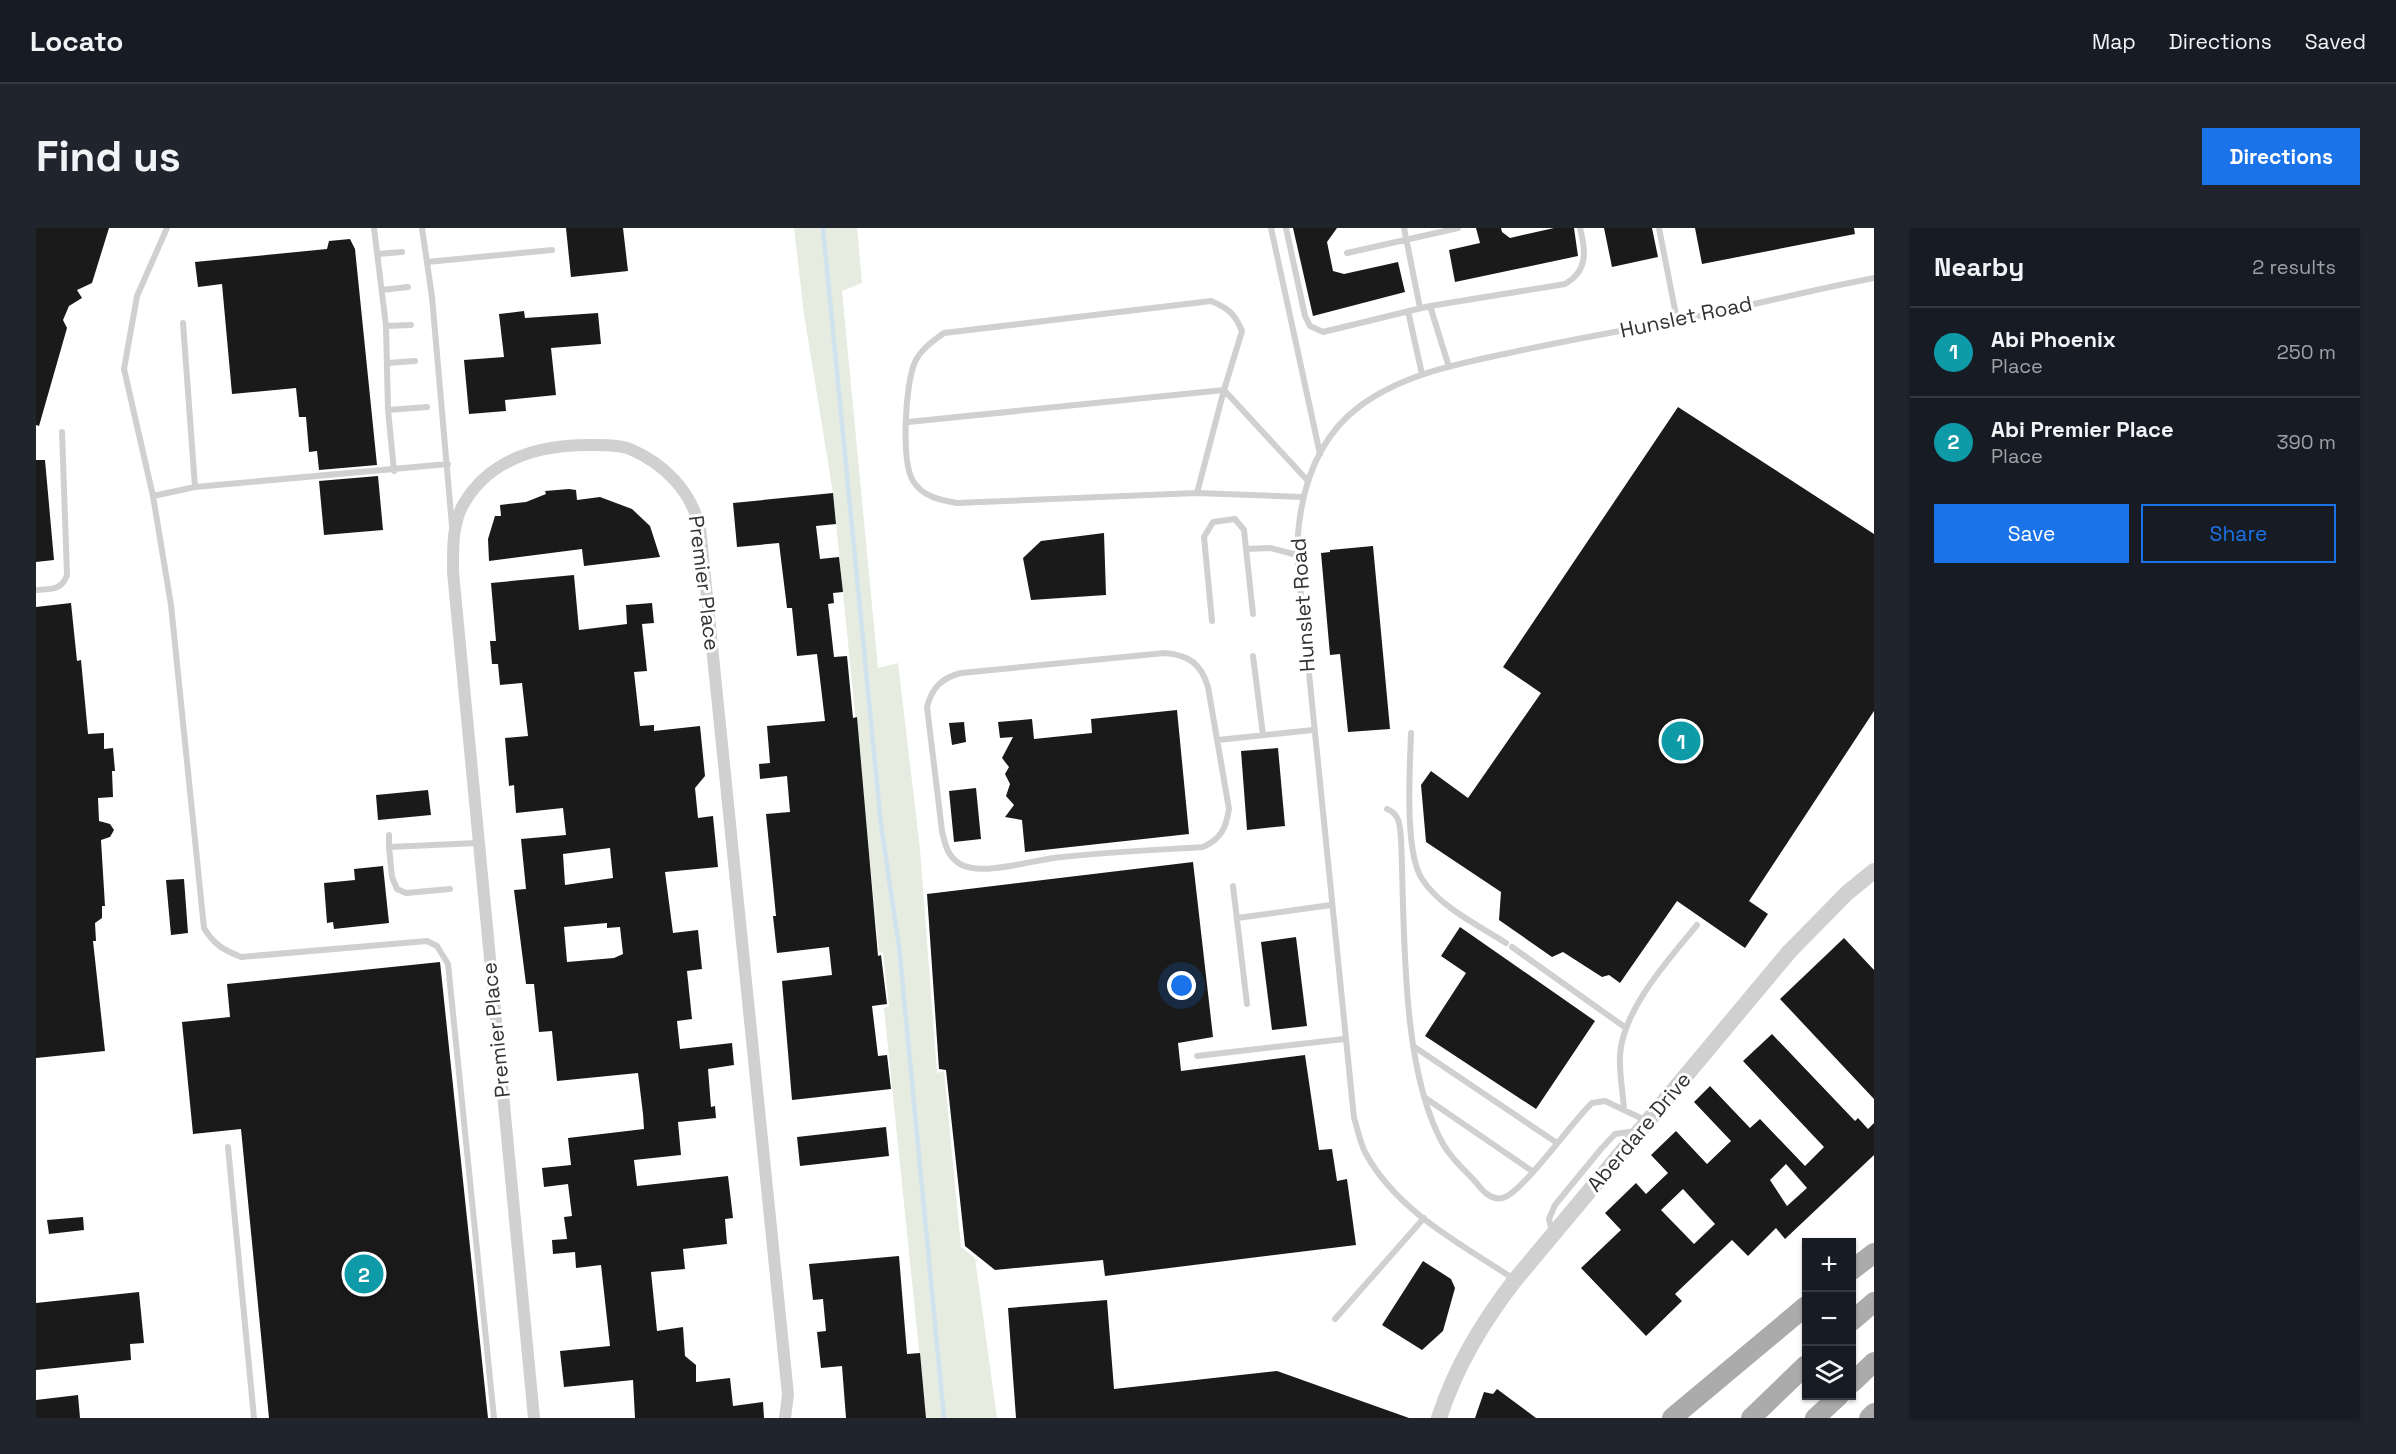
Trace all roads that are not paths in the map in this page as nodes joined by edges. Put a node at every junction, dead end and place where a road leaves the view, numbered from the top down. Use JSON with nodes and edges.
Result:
{"nodes":[{"id":1,"x":167,"y":228,"type":"edge"},
{"id":2,"x":374,"y":228,"type":"edge"},
{"id":3,"x":422,"y":228,"type":"edge"},
{"id":4,"x":1271,"y":228,"type":"edge"},
{"id":5,"x":1286,"y":228,"type":"edge"},
{"id":6,"x":1404,"y":228,"type":"edge"},
{"id":7,"x":1458,"y":228,"type":"edge"},
{"id":8,"x":1580,"y":228,"type":"edge"},
{"id":9,"x":1659,"y":228,"type":"edge"},
{"id":10,"x":1406,"y":240,"type":"junction"},
{"id":11,"x":552,"y":250,"type":"dead end"},
{"id":12,"x":402,"y":252,"type":"dead end"},
{"id":13,"x":1347,"y":253,"type":"dead end"},
{"id":14,"x":378,"y":254,"type":"junction"},
{"id":15,"x":427,"y":262,"type":"junction"},
{"id":16,"x":1874,"y":278,"type":"edge"},
{"id":17,"x":408,"y":286,"type":"dead end"},
{"id":18,"x":382,"y":290,"type":"junction"},
{"id":19,"x":1430,"y":306,"type":"junction"},
{"id":20,"x":1420,"y":308,"type":"junction"},
{"id":21,"x":1408,"y":311,"type":"junction"},
{"id":22,"x":1677,"y":320,"type":"junction"},
{"id":23,"x":183,"y":323,"type":"dead end"},
{"id":24,"x":411,"y":325,"type":"dead end"},
{"id":25,"x":386,"y":326,"type":"junction"},
{"id":26,"x":415,"y":361,"type":"dead end"},
{"id":27,"x":388,"y":363,"type":"junction"},
{"id":28,"x":1449,"y":367,"type":"junction"},
{"id":29,"x":1422,"y":374,"type":"junction"},
{"id":30,"x":1224,"y":390,"type":"junction"},
{"id":31,"x":427,"y":407,"type":"dead end"},
{"id":32,"x":388,"y":410,"type":"junction"},
{"id":33,"x":908,"y":422,"type":"junction"},
{"id":34,"x":62,"y":432,"type":"dead end"},
{"id":35,"x":1320,"y":454,"type":"junction"},
{"id":36,"x":448,"y":464,"type":"junction"},
{"id":37,"x":394,"y":471,"type":"junction"},
{"id":38,"x":1308,"y":481,"type":"junction"},
{"id":39,"x":195,"y":487,"type":"junction"},
{"id":40,"x":1197,"y":493,"type":"junction"},
{"id":41,"x":153,"y":496,"type":"junction"},
{"id":42,"x":1302,"y":497,"type":"junction"},
{"id":43,"x":453,"y":536,"type":"junction"},
{"id":44,"x":1246,"y":549,"type":"junction"},
{"id":45,"x":1297,"y":555,"type":"junction"},
{"id":46,"x":36,"y":590,"type":"edge"},
{"id":47,"x":1253,"y":614,"type":"dead end"},
{"id":48,"x":1212,"y":621,"type":"dead end"},
{"id":49,"x":1253,"y":656,"type":"dead end"},
{"id":50,"x":1314,"y":730,"type":"junction"},
{"id":51,"x":1411,"y":733,"type":"dead end"},
{"id":52,"x":1263,"y":735,"type":"junction"},
{"id":53,"x":1218,"y":740,"type":"junction"},
{"id":54,"x":1387,"y":809,"type":"dead end"},
{"id":55,"x":389,"y":835,"type":"dead end"},
{"id":56,"x":477,"y":843,"type":"junction"},
{"id":57,"x":389,"y":847,"type":"junction"},
{"id":58,"x":1874,"y":871,"type":"edge"},
{"id":59,"x":1233,"y":886,"type":"dead end"},
{"id":60,"x":450,"y":889,"type":"dead end"},
{"id":61,"x":1331,"y":905,"type":"junction"},
{"id":62,"x":1237,"y":918,"type":"junction"},
{"id":63,"x":1697,"y":925,"type":"dead end"},
{"id":64,"x":1506,"y":943,"type":"dead end"},
{"id":65,"x":1512,"y":947,"type":"dead end"},
{"id":66,"x":1247,"y":1005,"type":"dead end"},
{"id":67,"x":1626,"y":1028,"type":"junction"},
{"id":68,"x":1344,"y":1039,"type":"junction"},
{"id":69,"x":1413,"y":1046,"type":"junction"},
{"id":70,"x":1197,"y":1056,"type":"dead end"},
{"id":71,"x":1424,"y":1097,"type":"junction"},
{"id":72,"x":1624,"y":1110,"type":"junction"},
{"id":73,"x":1643,"y":1126,"type":"junction"},
{"id":74,"x":1557,"y":1143,"type":"junction"},
{"id":75,"x":228,"y":1147,"type":"dead end"},
{"id":76,"x":1532,"y":1171,"type":"junction"},
{"id":77,"x":1424,"y":1218,"type":"junction"},
{"id":78,"x":1874,"y":1253,"type":"edge"},
{"id":79,"x":1856,"y":1266,"type":"edge"},
{"id":80,"x":1515,"y":1280,"type":"junction"},
{"id":81,"x":1874,"y":1302,"type":"edge"},
{"id":82,"x":1802,"y":1309,"type":"edge"},
{"id":83,"x":1856,"y":1317,"type":"edge"},
{"id":84,"x":1335,"y":1319,"type":"dead end"},
{"id":85,"x":1874,"y":1362,"type":"edge"},
{"id":86,"x":1802,"y":1369,"type":"edge"},
{"id":87,"x":1856,"y":1378,"type":"edge"},
{"id":88,"x":1834,"y":1400,"type":"edge"},
{"id":89,"x":1874,"y":1413,"type":"edge"},
{"id":90,"x":254,"y":1418,"type":"edge"},
{"id":91,"x":494,"y":1418,"type":"edge"},
{"id":92,"x":534,"y":1418,"type":"edge"},
{"id":93,"x":785,"y":1418,"type":"edge"},
{"id":94,"x":1439,"y":1418,"type":"edge"},
{"id":95,"x":1672,"y":1418,"type":"edge"},
{"id":96,"x":1751,"y":1418,"type":"edge"},
{"id":97,"x":1815,"y":1418,"type":"edge"},
{"id":98,"x":1869,"y":1418,"type":"edge"}],
"edges":[{"from":1,"to":41,"type":"lane"},
{"from":2,"to":14,"type":"lane"},
{"from":3,"to":15,"type":"lane"},
{"from":4,"to":35,"type":"lane"},
{"from":5,"to":21,"type":"lane"},
{"from":6,"to":10,"type":"lane"},
{"from":7,"to":10,"type":"lane"},
{"from":8,"to":19,"type":"lane"},
{"from":9,"to":22,"type":"lane"},
{"from":10,"to":13,"type":"lane"},
{"from":10,"to":20,"type":"lane"},
{"from":11,"to":15,"type":"lane"},
{"from":12,"to":14,"type":"lane"},
{"from":14,"to":18,"type":"lane"},
{"from":15,"to":36,"type":"lane"},
{"from":16,"to":22,"type":"lane","name":"Hunslet Road"},
{"from":17,"to":18,"type":"lane"},
{"from":18,"to":25,"type":"lane"},
{"from":19,"to":20,"type":"lane"},
{"from":19,"to":28,"type":"lane"},
{"from":20,"to":21,"type":"lane"},
{"from":21,"to":29,"type":"lane"},
{"from":22,"to":28,"type":"lane","name":"Hunslet Road"},
{"from":23,"to":39,"type":"lane"},
{"from":24,"to":25,"type":"lane"},
{"from":25,"to":27,"type":"lane"},
{"from":26,"to":27,"type":"lane"},
{"from":27,"to":32,"type":"lane"},
{"from":28,"to":29,"type":"lane","name":"Hunslet Road"},
{"from":29,"to":35,"type":"lane","name":"Hunslet Road"},
{"from":30,"to":33,"type":"lane"},
{"from":30,"to":33,"type":"lane"},
{"from":30,"to":38,"type":"lane"},
{"from":30,"to":40,"type":"lane"},
{"from":31,"to":32,"type":"lane"},
{"from":32,"to":37,"type":"lane"},
{"from":33,"to":40,"type":"lane"},
{"from":34,"to":46,"type":"lane"},
{"from":35,"to":38,"type":"lane","name":"Hunslet Road"},
{"from":36,"to":37,"type":"lane"},
{"from":36,"to":43,"type":"lane"},
{"from":37,"to":39,"type":"lane"},
{"from":38,"to":42,"type":"lane","name":"Hunslet Road"},
{"from":39,"to":41,"type":"lane"},
{"from":40,"to":42,"type":"lane"},
{"from":41,"to":91,"type":"lane"},
{"from":42,"to":45,"type":"lane","name":"Hunslet Road"},
{"from":43,"to":56,"type":"street","name":"Premier Place"},
{"from":43,"to":93,"type":"street","name":"Premier Place"},
{"from":44,"to":45,"type":"lane"},
{"from":44,"to":47,"type":"lane"},
{"from":44,"to":48,"type":"lane"},
{"from":45,"to":50,"type":"lane","name":"Hunslet Road"},
{"from":49,"to":52,"type":"lane"},
{"from":50,"to":52,"type":"lane"},
{"from":50,"to":61,"type":"lane","name":"Hunslet Road"},
{"from":51,"to":64,"type":"lane"},
{"from":52,"to":53,"type":"lane"},
{"from":53,"to":53,"type":"lane"},
{"from":54,"to":69,"type":"lane"},
{"from":55,"to":57,"type":"lane"},
{"from":56,"to":57,"type":"lane"},
{"from":56,"to":92,"type":"street","name":"Premier Place"},
{"from":57,"to":60,"type":"lane"},
{"from":58,"to":73,"type":"street","name":"Aberdare Drive"},
{"from":59,"to":62,"type":"lane"},
{"from":61,"to":62,"type":"lane"},
{"from":61,"to":68,"type":"lane","name":"Hunslet Road"},
{"from":62,"to":66,"type":"lane"},
{"from":63,"to":67,"type":"lane"},
{"from":65,"to":67,"type":"lane"},
{"from":67,"to":72,"type":"lane"},
{"from":68,"to":70,"type":"lane"},
{"from":68,"to":77,"type":"lane","name":"Hunslet Road"},
{"from":69,"to":71,"type":"lane"},
{"from":69,"to":74,"type":"lane"},
{"from":71,"to":76,"type":"lane"},
{"from":71,"to":76,"type":"lane"},
{"from":72,"to":73,"type":"lane"},
{"from":72,"to":74,"type":"lane"},
{"from":73,"to":80,"type":"street","name":"Aberdare Drive"},
{"from":74,"to":76,"type":"lane"},
{"from":75,"to":90,"type":"lane"},
{"from":77,"to":80,"type":"lane","name":"Hunslet Road"},
{"from":77,"to":84,"type":"lane"},
{"from":78,"to":79,"type":"main road"},
{"from":80,"to":94,"type":"street","name":"Aberdare Drive"},
{"from":81,"to":83,"type":"main road"},
{"from":82,"to":95,"type":"main road"},
{"from":85,"to":87,"type":"main road"},
{"from":86,"to":96,"type":"main road"},
{"from":88,"to":97,"type":"main road"},
{"from":89,"to":98,"type":"main road"}]}
